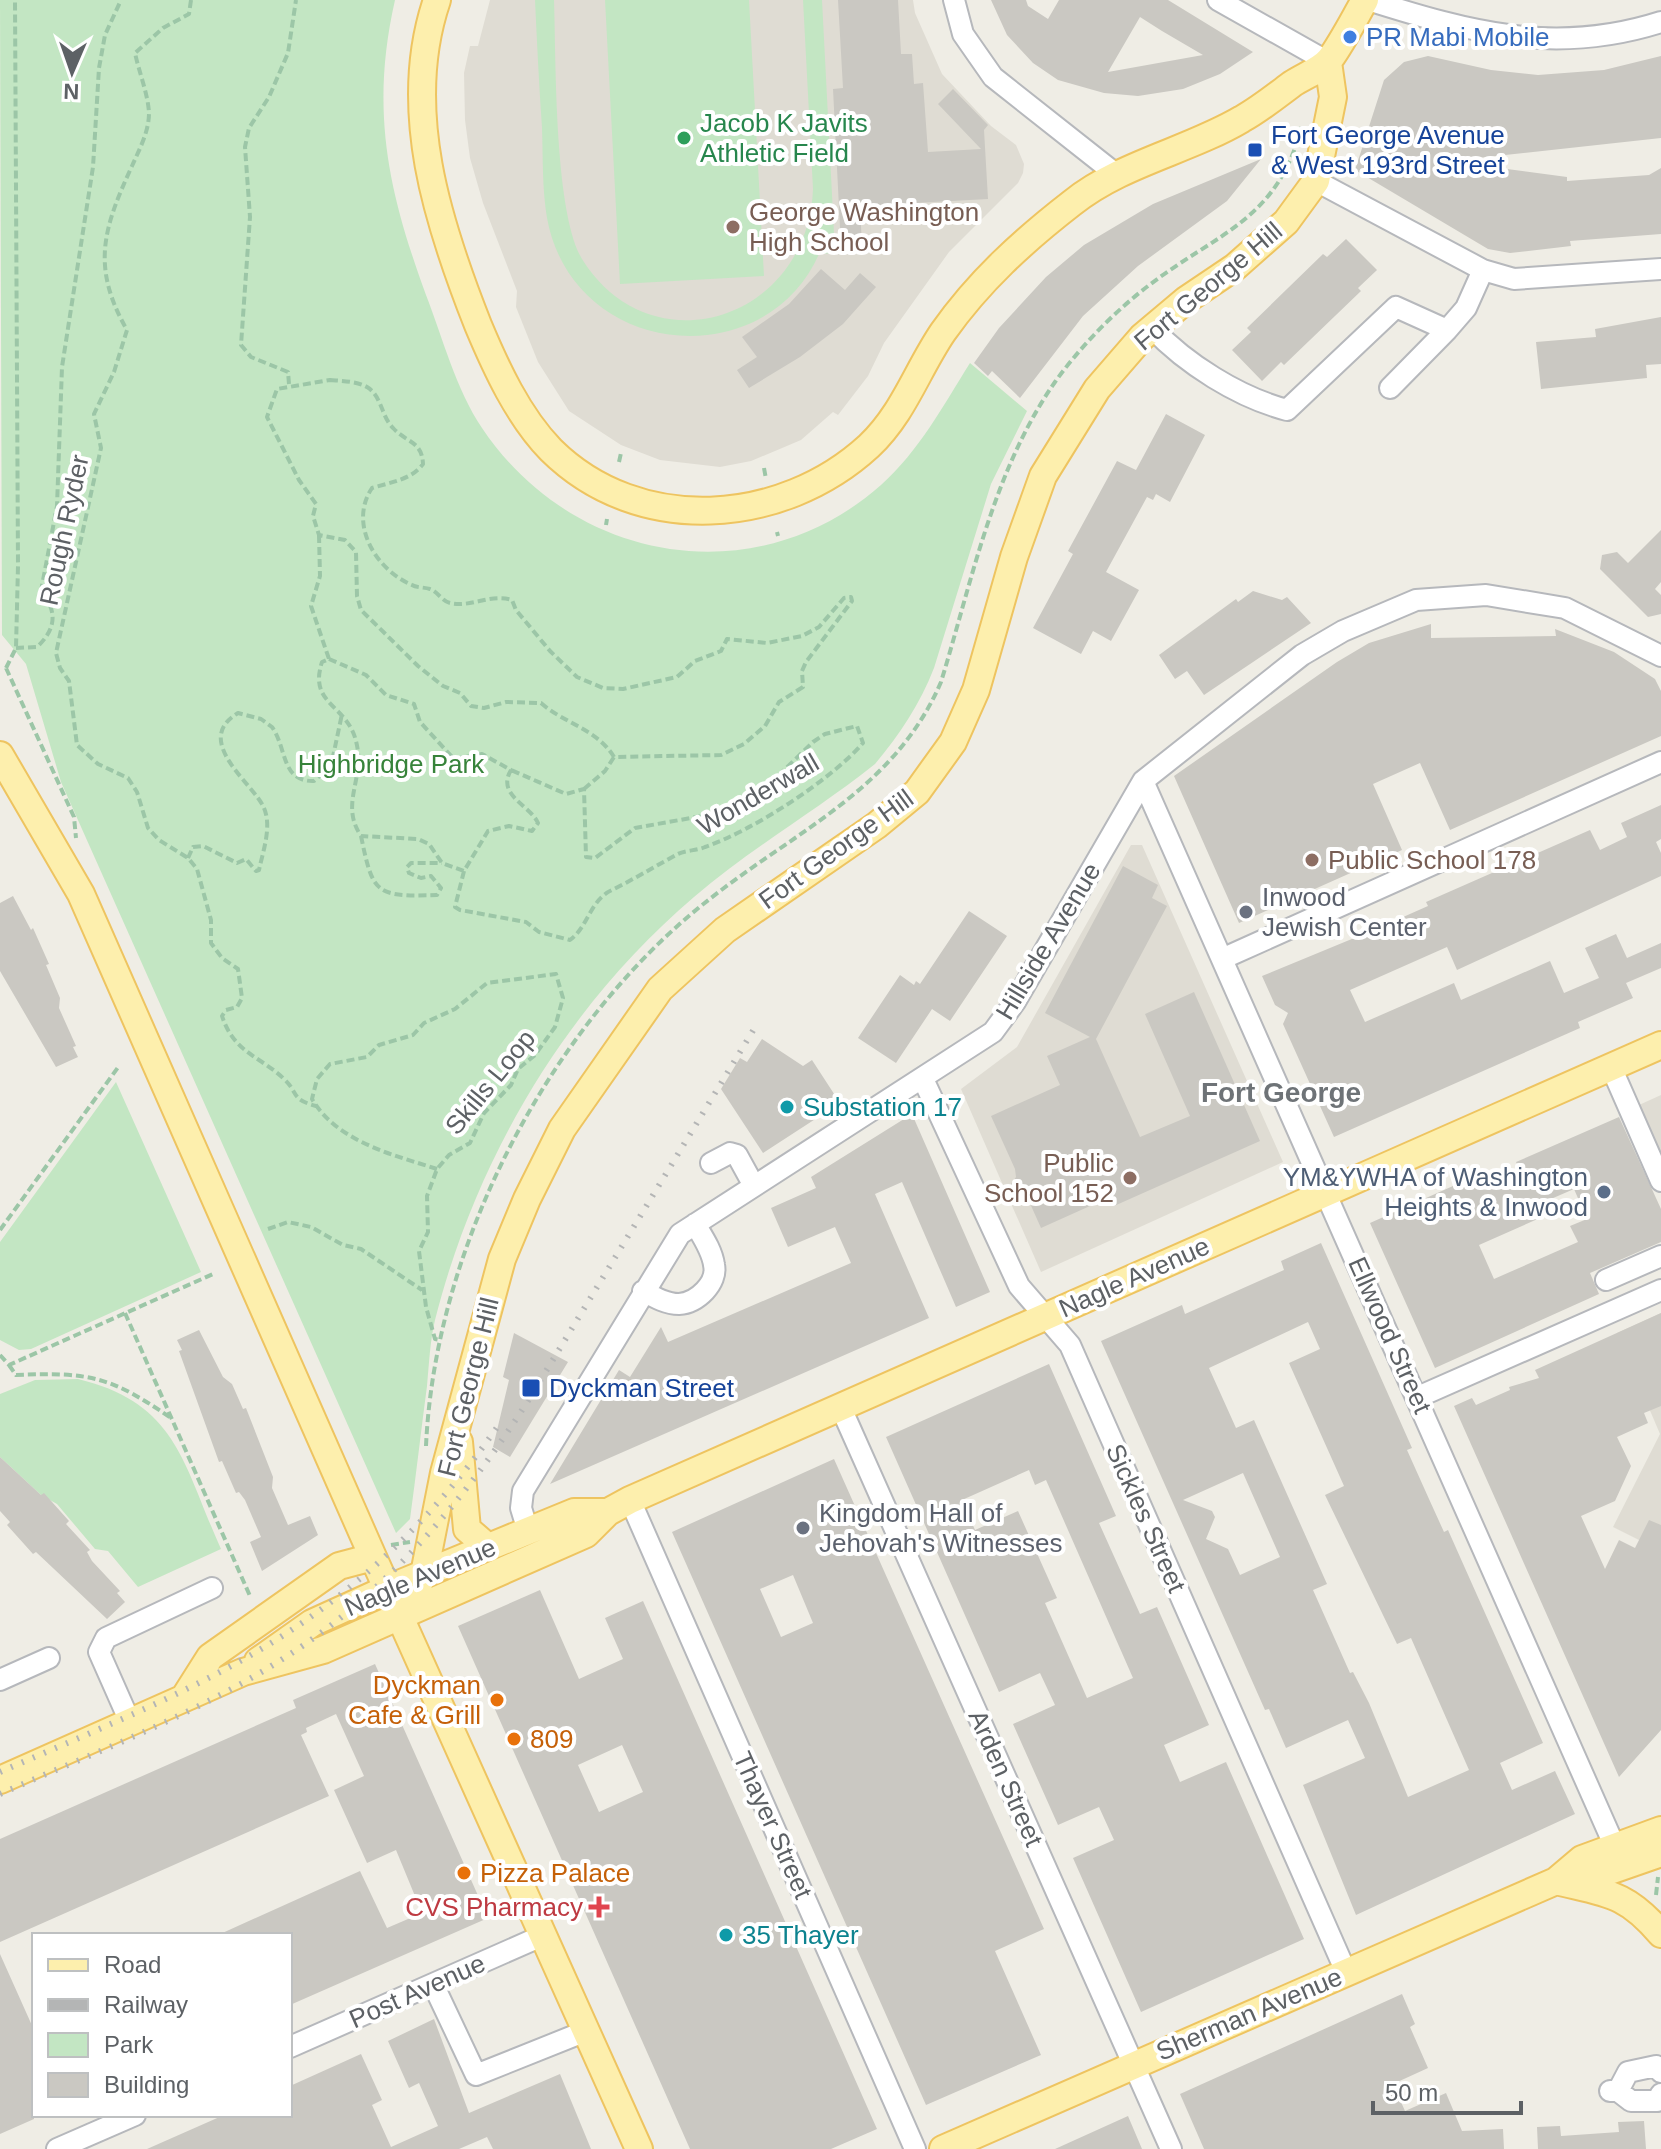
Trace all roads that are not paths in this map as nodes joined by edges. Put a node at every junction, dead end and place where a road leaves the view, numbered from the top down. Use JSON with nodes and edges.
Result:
{"nodes":[{"id":1,"x":437,"y":0,"type":"edge"},
{"id":2,"x":954,"y":0,"type":"edge"},
{"id":3,"x":1218,"y":0,"type":"edge"},
{"id":4,"x":1367,"y":0,"type":"edge"},
{"id":5,"x":1661,"y":22,"type":"edge"},
{"id":6,"x":1328,"y":62,"type":"junction"},
{"id":7,"x":1117,"y":175,"type":"junction"},
{"id":8,"x":1316,"y":181,"type":"junction"},
{"id":9,"x":1661,"y":269,"type":"edge"},
{"id":10,"x":1483,"y":270,"type":"junction"},
{"id":11,"x":1152,"y":328,"type":"junction"},
{"id":12,"x":1447,"y":330,"type":"junction"},
{"id":13,"x":1390,"y":388,"type":"dead end"},
{"id":14,"x":1661,"y":656,"type":"edge"},
{"id":15,"x":0,"y":755,"type":"edge"},
{"id":16,"x":1661,"y":762,"type":"edge"},
{"id":17,"x":1143,"y":781,"type":"junction"},
{"id":18,"x":1224,"y":958,"type":"junction"},
{"id":19,"x":1661,"y":1045,"type":"edge"},
{"id":20,"x":1611,"y":1067,"type":"junction"},
{"id":21,"x":923,"y":1079,"type":"junction"},
{"id":22,"x":711,"y":1163,"type":"dead end"},
{"id":23,"x":1661,"y":1181,"type":"edge"},
{"id":24,"x":754,"y":1186,"type":"junction"},
{"id":25,"x":1327,"y":1191,"type":"junction"},
{"id":26,"x":695,"y":1224,"type":"junction"},
{"id":27,"x":1661,"y":1256,"type":"edge"},
{"id":28,"x":1606,"y":1280,"type":"dead end"},
{"id":29,"x":1661,"y":1290,"type":"edge"},
{"id":30,"x":643,"y":1291,"type":"junction"},
{"id":31,"x":1043,"y":1317,"type":"junction"},
{"id":32,"x":1418,"y":1397,"type":"junction"},
{"id":33,"x":841,"y":1408,"type":"junction"},
{"id":34,"x":457,"y":1424,"type":"junction"},
{"id":35,"x":619,"y":1506,"type":"junction"},
{"id":36,"x":528,"y":1531,"type":"junction"},
{"id":37,"x":489,"y":1548,"type":"junction"},
{"id":38,"x":371,"y":1552,"type":"junction"},
{"id":39,"x":424,"y":1574,"type":"junction"},
{"id":40,"x":212,"y":1588,"type":"dead end"},
{"id":41,"x":389,"y":1588,"type":"junction"},
{"id":42,"x":401,"y":1616,"type":"junction"},
{"id":43,"x":49,"y":1658,"type":"dead end"},
{"id":44,"x":243,"y":1672,"type":"junction"},
{"id":45,"x":0,"y":1680,"type":"edge"},
{"id":46,"x":184,"y":1698,"type":"junction"},
{"id":47,"x":130,"y":1722,"type":"junction"},
{"id":48,"x":0,"y":1780,"type":"edge"},
{"id":49,"x":1661,"y":1830,"type":"edge"},
{"id":50,"x":1615,"y":1847,"type":"junction"},
{"id":51,"x":1660,"y":1861,"type":"edge"},
{"id":52,"x":1556,"y":1881,"type":"junction"},
{"id":53,"x":1661,"y":1934,"type":"edge"},
{"id":54,"x":544,"y":1935,"type":"junction"},
{"id":55,"x":1346,"y":1972,"type":"junction"},
{"id":56,"x":433,"y":1984,"type":"junction"},
{"id":57,"x":586,"y":2031,"type":"junction"},
{"id":58,"x":292,"y":2046,"type":"edge"},
{"id":59,"x":1133,"y":2064,"type":"junction"},
{"id":60,"x":1661,"y":2072,"type":"edge"},
{"id":61,"x":1661,"y":2094,"type":"edge"},
{"id":62,"x":130,"y":2117,"type":"edge"},
{"id":63,"x":57,"y":2149,"type":"edge"},
{"id":64,"x":639,"y":2149,"type":"edge"},
{"id":65,"x":915,"y":2149,"type":"edge"},
{"id":66,"x":943,"y":2149,"type":"edge"},
{"id":67,"x":1171,"y":2149,"type":"edge"}],
"edges":[{"from":1,"to":7,"type":"main road"},
{"from":2,"to":7,"type":"street"},
{"from":3,"to":6,"type":"street"},
{"from":4,"to":5,"type":"street"},
{"from":4,"to":6,"type":"main road"},
{"from":6,"to":7,"type":"main road"},
{"from":6,"to":8,"type":"main road","name":"Fort George Hill"},
{"from":8,"to":10,"type":"street"},
{"from":8,"to":11,"type":"main road","name":"Fort George Hill"},
{"from":9,"to":10,"type":"street"},
{"from":10,"to":12,"type":"street"},
{"from":11,"to":12,"type":"street"},
{"from":11,"to":34,"type":"main road","name":"Fort George Hill"},
{"from":12,"to":13,"type":"street"},
{"from":14,"to":17,"type":"street","name":"Hillside Avenue"},
{"from":15,"to":38,"type":"main road"},
{"from":16,"to":18,"type":"street"},
{"from":17,"to":18,"type":"street","name":"Ellwood Street"},
{"from":17,"to":21,"type":"street","name":"Hillside Avenue"},
{"from":18,"to":25,"type":"street","name":"Ellwood Street"},
{"from":19,"to":20,"type":"main road","name":"Nagle Avenue"},
{"from":20,"to":23,"type":"street"},
{"from":20,"to":25,"type":"main road","name":"Nagle Avenue"},
{"from":21,"to":24,"type":"street","name":"Hillside Avenue"},
{"from":21,"to":31,"type":"street","name":"Sickles Street"},
{"from":22,"to":24,"type":"street"},
{"from":24,"to":26,"type":"street","name":"Hillside Avenue"},
{"from":25,"to":31,"type":"main road","name":"Nagle Avenue"},
{"from":25,"to":32,"type":"street","name":"Ellwood Street"},
{"from":26,"to":30,"type":"street","name":"Hillside Avenue"},
{"from":26,"to":30,"type":"street"},
{"from":27,"to":28,"type":"street"},
{"from":29,"to":32,"type":"street"},
{"from":30,"to":36,"type":"street","name":"Hillside Avenue"},
{"from":31,"to":33,"type":"main road","name":"Nagle Avenue"},
{"from":31,"to":55,"type":"street","name":"Sickles Street"},
{"from":32,"to":50,"type":"street","name":"Ellwood Street"},
{"from":33,"to":35,"type":"main road","name":"Nagle Avenue"},
{"from":33,"to":59,"type":"street","name":"Arden Street"},
{"from":34,"to":37,"type":"main road"},
{"from":34,"to":39,"type":"main road","name":"Fort George Hill"},
{"from":35,"to":36,"type":"main road","name":"Nagle Avenue"},
{"from":35,"to":42,"type":"main road","name":"Nagle Avenue"},
{"from":35,"to":65,"type":"street","name":"Thayer Street"},
{"from":36,"to":37,"type":"main road","name":"Nagle Avenue"},
{"from":37,"to":39,"type":"main road","name":"Nagle Avenue"},
{"from":38,"to":41,"type":"main road"},
{"from":38,"to":46,"type":"main road","name":"Nagle Avenue"},
{"from":39,"to":41,"type":"main road","name":"Nagle Avenue"},
{"from":39,"to":42,"type":"main road","name":"Fort George Hill"},
{"from":40,"to":47,"type":"street"},
{"from":41,"to":42,"type":"main road"},
{"from":41,"to":44,"type":"main road","name":"Nagle Avenue"},
{"from":42,"to":44,"type":"main road","name":"Nagle Avenue"},
{"from":42,"to":54,"type":"main road"},
{"from":43,"to":45,"type":"street"},
{"from":44,"to":46,"type":"main road","name":"Nagle Avenue"},
{"from":46,"to":47,"type":"main road","name":"Nagle Avenue"},
{"from":47,"to":48,"type":"main road","name":"Nagle Avenue"},
{"from":49,"to":50,"type":"main road","name":"Sherman Avenue"},
{"from":50,"to":52,"type":"main road","name":"Sherman Avenue"},
{"from":51,"to":52,"type":"main road","name":"Sherman Avenue"},
{"from":52,"to":53,"type":"main road"},
{"from":52,"to":55,"type":"main road","name":"Sherman Avenue"},
{"from":54,"to":56,"type":"street","name":"Post Avenue"},
{"from":54,"to":57,"type":"main road"},
{"from":55,"to":59,"type":"main road","name":"Sherman Avenue"},
{"from":56,"to":57,"type":"street"},
{"from":56,"to":58,"type":"street","name":"Post Avenue"},
{"from":57,"to":64,"type":"main road"},
{"from":59,"to":66,"type":"main road","name":"Sherman Avenue"},
{"from":59,"to":67,"type":"street","name":"Arden Street"},
{"from":60,"to":61,"type":"street"},
{"from":62,"to":63,"type":"street"}]}
